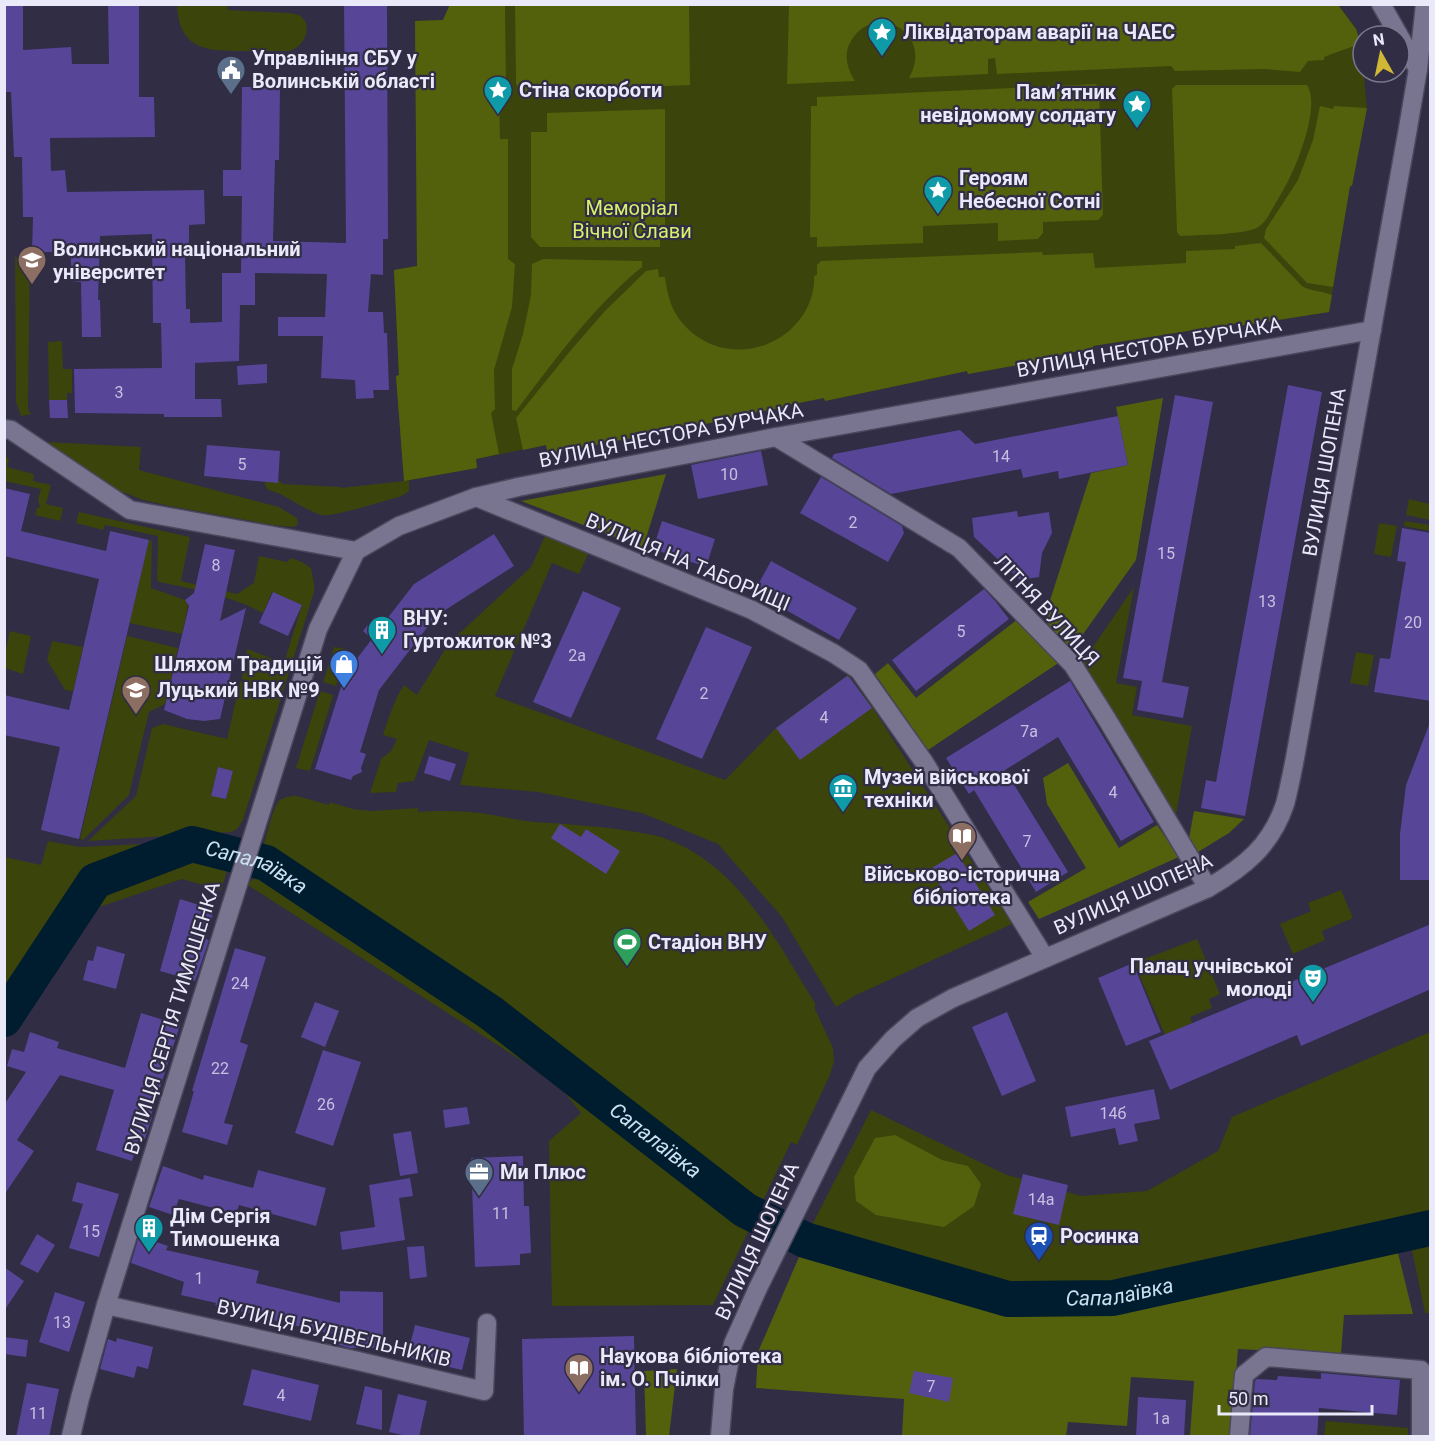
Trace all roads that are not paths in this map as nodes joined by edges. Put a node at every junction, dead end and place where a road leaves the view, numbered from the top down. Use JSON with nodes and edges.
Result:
{"nodes":[{"id":1,"x":1381,"y":4,"type":"edge"},
{"id":2,"x":1425,"y":4,"type":"edge"},
{"id":3,"x":1418,"y":69,"type":"junction"},
{"id":4,"x":1372,"y":330,"type":"junction"},
{"id":5,"x":8,"y":430,"type":"edge"},
{"id":6,"x":776,"y":437,"type":"junction"},
{"id":7,"x":476,"y":497,"type":"junction"},
{"id":8,"x":356,"y":551,"type":"junction"},
{"id":9,"x":1208,"y":888,"type":"junction"},
{"id":10,"x":1045,"y":958,"type":"junction"},
{"id":11,"x":106,"y":1305,"type":"junction"},
{"id":12,"x":487,"y":1323,"type":"dead end"},
{"id":13,"x":71,"y":1437,"type":"edge"},
{"id":14,"x":720,"y":1437,"type":"edge"},
{"id":15,"x":1239,"y":1437,"type":"edge"},
{"id":16,"x":1421,"y":1437,"type":"edge"}],
"edges":[{"from":1,"to":3,"type":"street"},
{"from":2,"to":3,"type":"street","name":"ВУЛИЦЯ ШОПЕНА"},
{"from":3,"to":4,"type":"street","name":"ВУЛИЦЯ ШОПЕНА"},
{"from":4,"to":6,"type":"street","name":"ВУЛИЦЯ НЕСТОРА БУРЧАКА"},
{"from":4,"to":9,"type":"street","name":"ВУЛИЦЯ ШОПЕНА"},
{"from":5,"to":8,"type":"street"},
{"from":6,"to":7,"type":"street","name":"ВУЛИЦЯ НЕСТОРА БУРЧАКА"},
{"from":6,"to":9,"type":"street","name":"ЛІТНЯ ВУЛИЦЯ"},
{"from":7,"to":8,"type":"street","name":"ВУЛИЦЯ НЕСТОРА БУРЧАКА"},
{"from":7,"to":10,"type":"street","name":"ВУЛИЦЯ НА ТАБОРИЩІ"},
{"from":8,"to":11,"type":"street","name":"ВУЛИЦЯ СЕРГІЯ ТИМОШЕНКА"},
{"from":9,"to":10,"type":"street","name":"ВУЛИЦЯ ШОПЕНА"},
{"from":10,"to":14,"type":"street","name":"ВУЛИЦЯ ШОПЕНА"},
{"from":11,"to":12,"type":"street","name":"ВУЛИЦЯ БУДІВЕЛЬНИКІВ"},
{"from":11,"to":13,"type":"street","name":"ВУЛИЦЯ СЕРГІЯ ТИМОШЕНКА"},
{"from":15,"to":16,"type":"street"}]}
